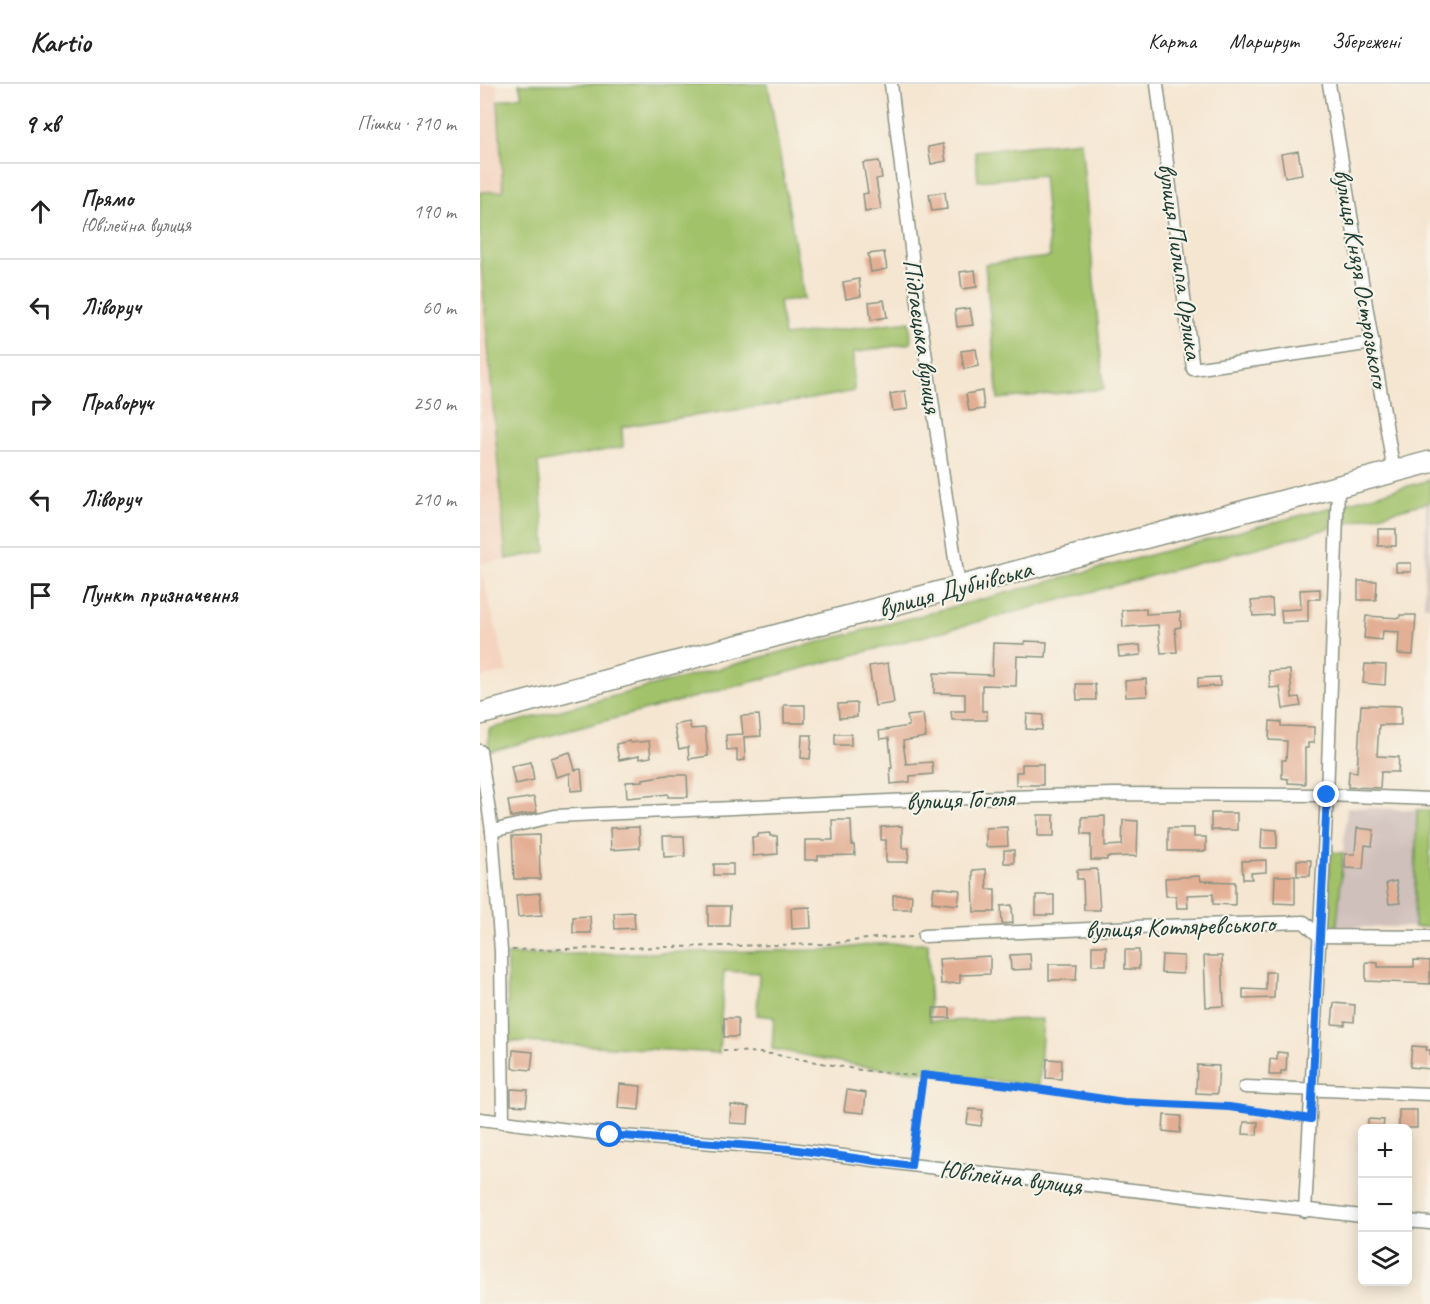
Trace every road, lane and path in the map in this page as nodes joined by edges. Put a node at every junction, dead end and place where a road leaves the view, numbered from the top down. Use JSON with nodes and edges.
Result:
{"nodes":[{"id":1,"x":891,"y":84,"type":"edge"},
{"id":2,"x":1157,"y":84,"type":"edge"},
{"id":3,"x":1329,"y":84,"type":"edge"},
{"id":4,"x":1373,"y":343,"type":"junction"},
{"id":5,"x":1430,"y":462,"type":"edge"},
{"id":6,"x":1394,"y":472,"type":"junction"},
{"id":7,"x":1338,"y":488,"type":"junction"},
{"id":8,"x":959,"y":587,"type":"junction"},
{"id":9,"x":480,"y":714,"type":"edge"},
{"id":10,"x":480,"y":751,"type":"edge"},
{"id":11,"x":1327,"y":795,"type":"junction"},
{"id":12,"x":1430,"y":799,"type":"edge"},
{"id":13,"x":492,"y":831,"type":"junction"},
{"id":14,"x":924,"y":936,"type":"joint"},
{"id":15,"x":1319,"y":936,"type":"junction"},
{"id":16,"x":1430,"y":937,"type":"edge"},
{"id":17,"x":501,"y":951,"type":"junction"},
{"id":18,"x":723,"y":1050,"type":"dead end"},
{"id":19,"x":923,"y":1075,"type":"junction"},
{"id":20,"x":1245,"y":1087,"type":"dead end"},
{"id":21,"x":1312,"y":1091,"type":"junction"},
{"id":22,"x":1430,"y":1094,"type":"edge"},
{"id":23,"x":480,"y":1119,"type":"edge"},
{"id":24,"x":1311,"y":1119,"type":"junction"},
{"id":25,"x":503,"y":1122,"type":"junction"},
{"id":26,"x":911,"y":1166,"type":"junction"},
{"id":27,"x":1305,"y":1211,"type":"junction"},
{"id":28,"x":1358,"y":1216,"type":"edge"},
{"id":29,"x":1412,"y":1221,"type":"edge"},
{"id":30,"x":1430,"y":1223,"type":"edge"}],
"edges":[{"from":1,"to":8,"type":"street","name":"Підгаєцька вулиця"},
{"from":2,"to":4,"type":"street","name":"вулиця Пилипа Орлика"},
{"from":3,"to":4,"type":"street","name":"вулиця Князя Острозького"},
{"from":4,"to":6,"type":"street","name":"вулиця Князя Острозького"},
{"from":5,"to":6,"type":"highway","name":"вулиця Дубнівська"},
{"from":6,"to":7,"type":"highway","name":"вулиця Дубнівська"},
{"from":7,"to":8,"type":"highway","name":"вулиця Дубнівська"},
{"from":7,"to":11,"type":"street"},
{"from":8,"to":9,"type":"highway","name":"вулиця Дубнівська"},
{"from":10,"to":13,"type":"street"},
{"from":11,"to":12,"type":"street","name":"вулиця Гоголя"},
{"from":11,"to":13,"type":"street","name":"вулиця Гоголя"},
{"from":11,"to":15,"type":"street"},
{"from":13,"to":17,"type":"street"},
{"from":14,"to":15,"type":"street","name":"вулиця Котляревського"},
{"from":14,"to":17,"type":"path"},
{"from":15,"to":16,"type":"street","name":"вулиця Котляревського"},
{"from":15,"to":21,"type":"street"},
{"from":17,"to":25,"type":"street"},
{"from":18,"to":19,"type":"path"},
{"from":19,"to":24,"type":"path"},
{"from":19,"to":26,"type":"path"},
{"from":20,"to":21,"type":"street"},
{"from":21,"to":22,"type":"street"},
{"from":21,"to":24,"type":"street"},
{"from":23,"to":25,"type":"street","name":"Ювілейна вулиця"},
{"from":24,"to":27,"type":"street"},
{"from":25,"to":26,"type":"street","name":"Ювілейна вулиця"},
{"from":26,"to":27,"type":"street","name":"Ювілейна вулиця"},
{"from":27,"to":28,"type":"street","name":"Ювілейна вулиця"},
{"from":29,"to":30,"type":"street"}]}
